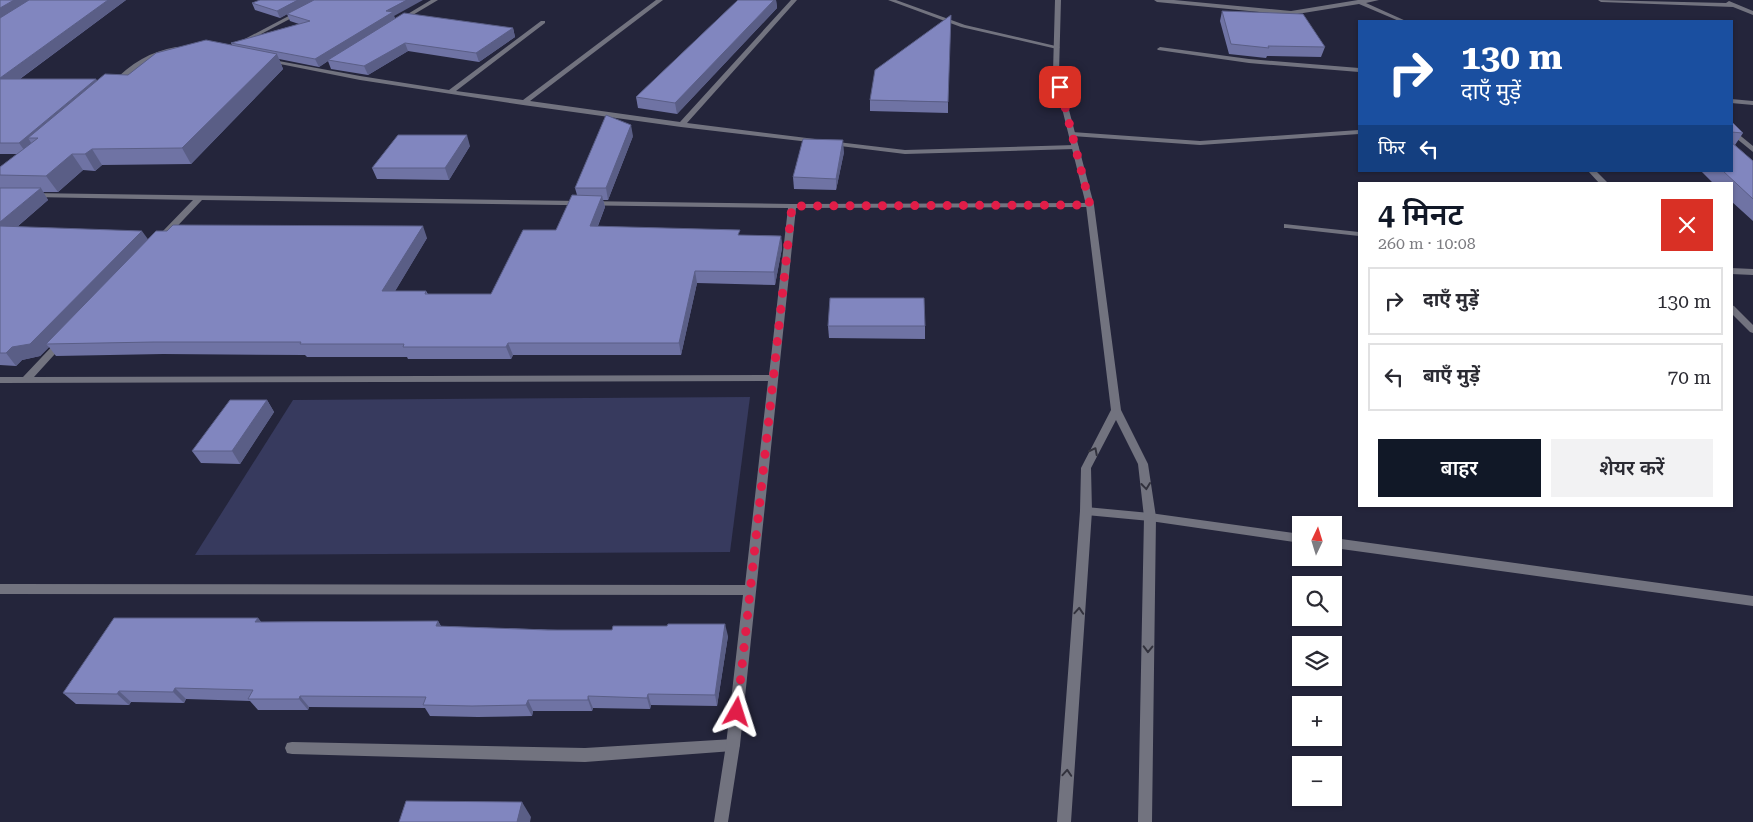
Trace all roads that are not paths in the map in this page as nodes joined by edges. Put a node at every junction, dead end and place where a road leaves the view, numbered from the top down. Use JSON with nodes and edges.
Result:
{"nodes":[{"id":1,"x":323,"y":0,"type":"edge"},
{"id":2,"x":434,"y":0,"type":"edge"},
{"id":3,"x":660,"y":0,"type":"edge"},
{"id":4,"x":794,"y":0,"type":"edge"},
{"id":5,"x":891,"y":0,"type":"edge"},
{"id":6,"x":1058,"y":0,"type":"edge"},
{"id":7,"x":1157,"y":0,"type":"edge"},
{"id":8,"x":1376,"y":0,"type":"edge"},
{"id":9,"x":1601,"y":0,"type":"edge"},
{"id":10,"x":1721,"y":0,"type":"edge"},
{"id":11,"x":1356,"y":1,"type":"edge"},
{"id":12,"x":1734,"y":5,"type":"junction"},
{"id":13,"x":1753,"y":13,"type":"edge"},
{"id":14,"x":1401,"y":20,"type":"edge"},
{"id":15,"x":543,"y":22,"type":"dead end"},
{"id":16,"x":394,"y":24,"type":"edge"},
{"id":17,"x":239,"y":44,"type":"edge"},
{"id":18,"x":1057,"y":47,"type":"junction"},
{"id":19,"x":196,"y":49,"type":"edge"},
{"id":20,"x":1160,"y":49,"type":"dead end"},
{"id":21,"x":261,"y":60,"type":"edge"},
{"id":22,"x":325,"y":67,"type":"edge"},
{"id":23,"x":1358,"y":70,"type":"edge"},
{"id":24,"x":318,"y":72,"type":"junction"},
{"id":25,"x":111,"y":87,"type":"edge"},
{"id":26,"x":450,"y":92,"type":"junction"},
{"id":27,"x":1733,"y":101,"type":"edge"},
{"id":28,"x":523,"y":102,"type":"junction"},
{"id":29,"x":1753,"y":103,"type":"edge"},
{"id":30,"x":681,"y":125,"type":"junction"},
{"id":31,"x":1358,"y":132,"type":"edge"},
{"id":32,"x":1733,"y":132,"type":"edge"},
{"id":33,"x":1072,"y":134,"type":"junction"},
{"id":34,"x":1075,"y":147,"type":"junction"},
{"id":35,"x":1753,"y":150,"type":"edge"},
{"id":36,"x":1593,"y":172,"type":"edge"},
{"id":37,"x":1603,"y":182,"type":"edge"},
{"id":38,"x":20,"y":195,"type":"edge"},
{"id":39,"x":200,"y":197,"type":"junction"},
{"id":40,"x":1090,"y":205,"type":"junction"},
{"id":41,"x":792,"y":206,"type":"junction"},
{"id":42,"x":1287,"y":226,"type":"dead end"},
{"id":43,"x":1358,"y":234,"type":"edge"},
{"id":44,"x":156,"y":243,"type":"edge"},
{"id":45,"x":1733,"y":271,"type":"edge"},
{"id":46,"x":1753,"y":272,"type":"edge"},
{"id":47,"x":1733,"y":310,"type":"edge"},
{"id":48,"x":1753,"y":330,"type":"edge"},
{"id":49,"x":66,"y":337,"type":"edge"},
{"id":50,"x":774,"y":378,"type":"junction"},
{"id":51,"x":0,"y":380,"type":"edge"},
{"id":52,"x":25,"y":380,"type":"junction"},
{"id":53,"x":1116,"y":410,"type":"junction"},
{"id":54,"x":1086,"y":511,"type":"junction"},
{"id":55,"x":1150,"y":518,"type":"junction"},
{"id":56,"x":1292,"y":537,"type":"edge"},
{"id":57,"x":1342,"y":544,"type":"edge"},
{"id":58,"x":0,"y":589,"type":"edge"},
{"id":59,"x":750,"y":590,"type":"junction"},
{"id":60,"x":1753,"y":601,"type":"edge"},
{"id":61,"x":733,"y":745,"type":"junction"},
{"id":62,"x":292,"y":748,"type":"dead end"},
{"id":63,"x":721,"y":822,"type":"edge"},
{"id":64,"x":1064,"y":822,"type":"edge"},
{"id":65,"x":1145,"y":822,"type":"edge"}],
"edges":[{"from":1,"to":17,"type":"street"},
{"from":2,"to":16,"type":"street"},
{"from":3,"to":28,"type":"street"},
{"from":4,"to":30,"type":"street"},
{"from":5,"to":18,"type":"street"},
{"from":6,"to":18,"type":"street"},
{"from":7,"to":11,"type":"street"},
{"from":8,"to":11,"type":"street"},
{"from":9,"to":12,"type":"street"},
{"from":10,"to":12,"type":"street"},
{"from":11,"to":14,"type":"street"},
{"from":12,"to":13,"type":"street"},
{"from":15,"to":26,"type":"street"},
{"from":18,"to":33,"type":"street"},
{"from":19,"to":25,"type":"street"},
{"from":20,"to":23,"type":"street"},
{"from":21,"to":24,"type":"street"},
{"from":22,"to":24,"type":"street"},
{"from":24,"to":26,"type":"street"},
{"from":26,"to":28,"type":"street"},
{"from":27,"to":29,"type":"street"},
{"from":28,"to":30,"type":"street"},
{"from":30,"to":34,"type":"street"},
{"from":31,"to":33,"type":"street"},
{"from":32,"to":35,"type":"street"},
{"from":33,"to":34,"type":"street"},
{"from":34,"to":40,"type":"street"},
{"from":36,"to":37,"type":"street"},
{"from":38,"to":39,"type":"street"},
{"from":39,"to":41,"type":"street"},
{"from":39,"to":44,"type":"street"},
{"from":40,"to":41,"type":"street"},
{"from":40,"to":53,"type":"street"},
{"from":41,"to":50,"type":"street"},
{"from":42,"to":43,"type":"street"},
{"from":45,"to":46,"type":"street"},
{"from":47,"to":48,"type":"street"},
{"from":49,"to":52,"type":"street"},
{"from":50,"to":52,"type":"street"},
{"from":50,"to":59,"type":"street"},
{"from":51,"to":52,"type":"street"},
{"from":54,"to":53,"type":"street","one_way":true},
{"from":53,"to":55,"type":"street","one_way":true},
{"from":54,"to":55,"type":"street"},
{"from":64,"to":54,"type":"street","one_way":true},
{"from":55,"to":56,"type":"street"},
{"from":55,"to":65,"type":"street","one_way":true},
{"from":57,"to":60,"type":"street"},
{"from":58,"to":59,"type":"street"},
{"from":59,"to":61,"type":"street"},
{"from":61,"to":62,"type":"street"},
{"from":61,"to":63,"type":"street"}]}
